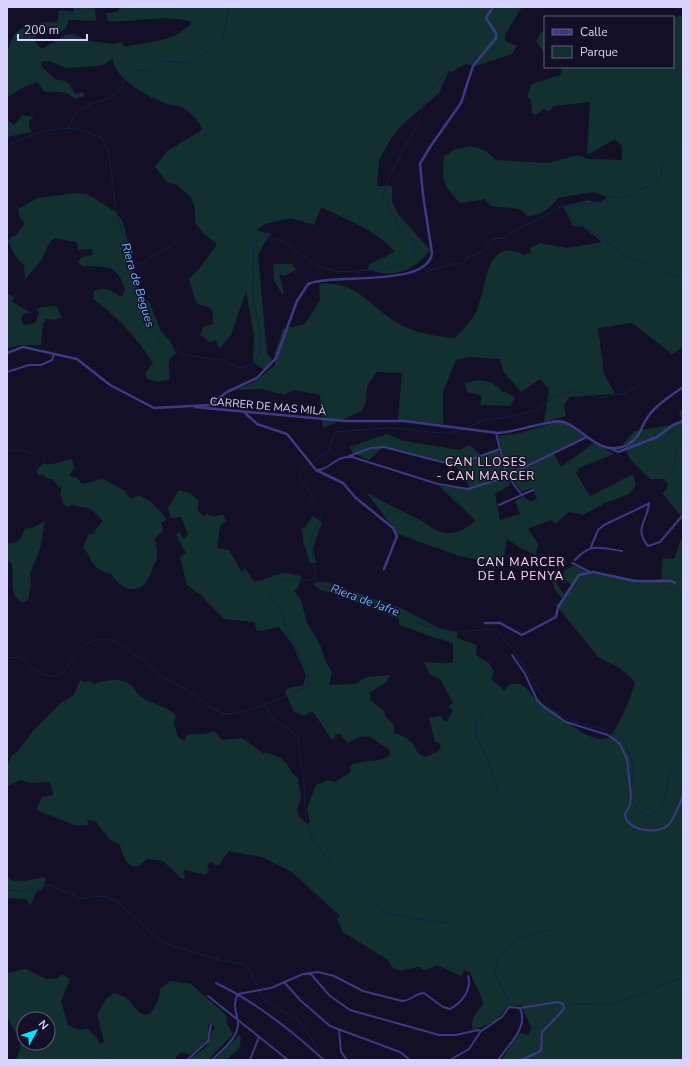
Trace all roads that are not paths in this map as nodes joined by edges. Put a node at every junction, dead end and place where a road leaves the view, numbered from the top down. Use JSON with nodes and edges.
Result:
{"nodes":[{"id":1,"x":493,"y":7,"type":"edge"},
{"id":2,"x":7,"y":353,"type":"edge"},
{"id":3,"x":54,"y":354,"type":"junction"},
{"id":4,"x":7,"y":372,"type":"edge"},
{"id":5,"x":683,"y":387,"type":"edge"},
{"id":6,"x":190,"y":406,"type":"junction"},
{"id":7,"x":244,"y":411,"type":"junction"},
{"id":8,"x":683,"y":421,"type":"edge"},
{"id":9,"x":496,"y":433,"type":"junction"},
{"id":10,"x":587,"y":437,"type":"junction"},
{"id":11,"x":500,"y":449,"type":"junction"},
{"id":12,"x":611,"y":449,"type":"junction"},
{"id":13,"x":348,"y":457,"type":"junction"},
{"id":14,"x":316,"y":470,"type":"junction"},
{"id":15,"x":507,"y":475,"type":"junction"},
{"id":16,"x":533,"y":490,"type":"dead end"},
{"id":17,"x":521,"y":494,"type":"junction"},
{"id":18,"x":499,"y":505,"type":"dead end"},
{"id":19,"x":683,"y":516,"type":"edge"},
{"id":20,"x":591,"y":547,"type":"junction"},
{"id":21,"x":622,"y":551,"type":"dead end"},
{"id":22,"x":575,"y":560,"type":"dead end"},
{"id":23,"x":572,"y":563,"type":"dead end"},
{"id":24,"x":384,"y":569,"type":"dead end"},
{"id":25,"x":590,"y":572,"type":"junction"},
{"id":26,"x":675,"y":583,"type":"dead end"},
{"id":27,"x":484,"y":623,"type":"dead end"},
{"id":28,"x":512,"y":655,"type":"dead end"},
{"id":29,"x":683,"y":796,"type":"edge"},
{"id":30,"x":310,"y":973,"type":"junction"},
{"id":31,"x":468,"y":976,"type":"dead end"},
{"id":32,"x":216,"y":982,"type":"dead end"},
{"id":33,"x":284,"y":982,"type":"junction"},
{"id":34,"x":238,"y":994,"type":"junction"},
{"id":35,"x":208,"y":996,"type":"dead end"},
{"id":36,"x":520,"y":1008,"type":"junction"},
{"id":37,"x":237,"y":1019,"type":"junction"},
{"id":38,"x":211,"y":1024,"type":"dead end"},
{"id":39,"x":339,"y":1030,"type":"junction"},
{"id":40,"x":481,"y":1031,"type":"junction"},
{"id":41,"x":259,"y":1037,"type":"junction"},
{"id":42,"x":187,"y":1060,"type":"edge"},
{"id":43,"x":212,"y":1060,"type":"edge"},
{"id":44,"x":250,"y":1060,"type":"edge"},
{"id":45,"x":288,"y":1060,"type":"edge"},
{"id":46,"x":324,"y":1060,"type":"edge"},
{"id":47,"x":347,"y":1060,"type":"edge"},
{"id":48,"x":410,"y":1060,"type":"edge"},
{"id":49,"x":450,"y":1060,"type":"edge"},
{"id":50,"x":498,"y":1060,"type":"edge"},
{"id":51,"x":522,"y":1060,"type":"edge"}],
"edges":[{"from":1,"to":6,"type":"street"},
{"from":2,"to":3,"type":"street"},
{"from":3,"to":4,"type":"street"},
{"from":3,"to":6,"type":"street"},
{"from":5,"to":12,"type":"street"},
{"from":6,"to":7,"type":"street","name":"CARRER DE MAS MILÀ"},
{"from":7,"to":9,"type":"street","name":"CARRER DE MAS MILÀ"},
{"from":7,"to":14,"type":"street"},
{"from":8,"to":12,"type":"street"},
{"from":9,"to":10,"type":"street","name":"CARRER DE MAS MILÀ"},
{"from":9,"to":11,"type":"street"},
{"from":10,"to":12,"type":"street","name":"CARRER DE MAS MILÀ"},
{"from":10,"to":15,"type":"street"},
{"from":11,"to":13,"type":"street"},
{"from":11,"to":15,"type":"street"},
{"from":13,"to":14,"type":"street"},
{"from":13,"to":15,"type":"street"},
{"from":14,"to":24,"type":"street"},
{"from":15,"to":17,"type":"street"},
{"from":16,"to":17,"type":"street"},
{"from":17,"to":18,"type":"street"},
{"from":19,"to":20,"type":"street"},
{"from":20,"to":21,"type":"street"},
{"from":20,"to":22,"type":"street"},
{"from":23,"to":25,"type":"street"},
{"from":25,"to":26,"type":"street"},
{"from":25,"to":27,"type":"street"},
{"from":28,"to":29,"type":"street"},
{"from":30,"to":31,"type":"street"},
{"from":30,"to":33,"type":"street"},
{"from":30,"to":40,"type":"street"},
{"from":32,"to":34,"type":"street"},
{"from":33,"to":34,"type":"street"},
{"from":33,"to":39,"type":"street"},
{"from":34,"to":37,"type":"street"},
{"from":34,"to":46,"type":"street"},
{"from":35,"to":37,"type":"street"},
{"from":36,"to":40,"type":"street"},
{"from":36,"to":50,"type":"street"},
{"from":36,"to":51,"type":"street"},
{"from":37,"to":41,"type":"street"},
{"from":37,"to":43,"type":"street"},
{"from":38,"to":42,"type":"street"},
{"from":39,"to":47,"type":"street"},
{"from":39,"to":48,"type":"street"},
{"from":40,"to":49,"type":"street"},
{"from":41,"to":44,"type":"street"},
{"from":41,"to":45,"type":"street"}]}
